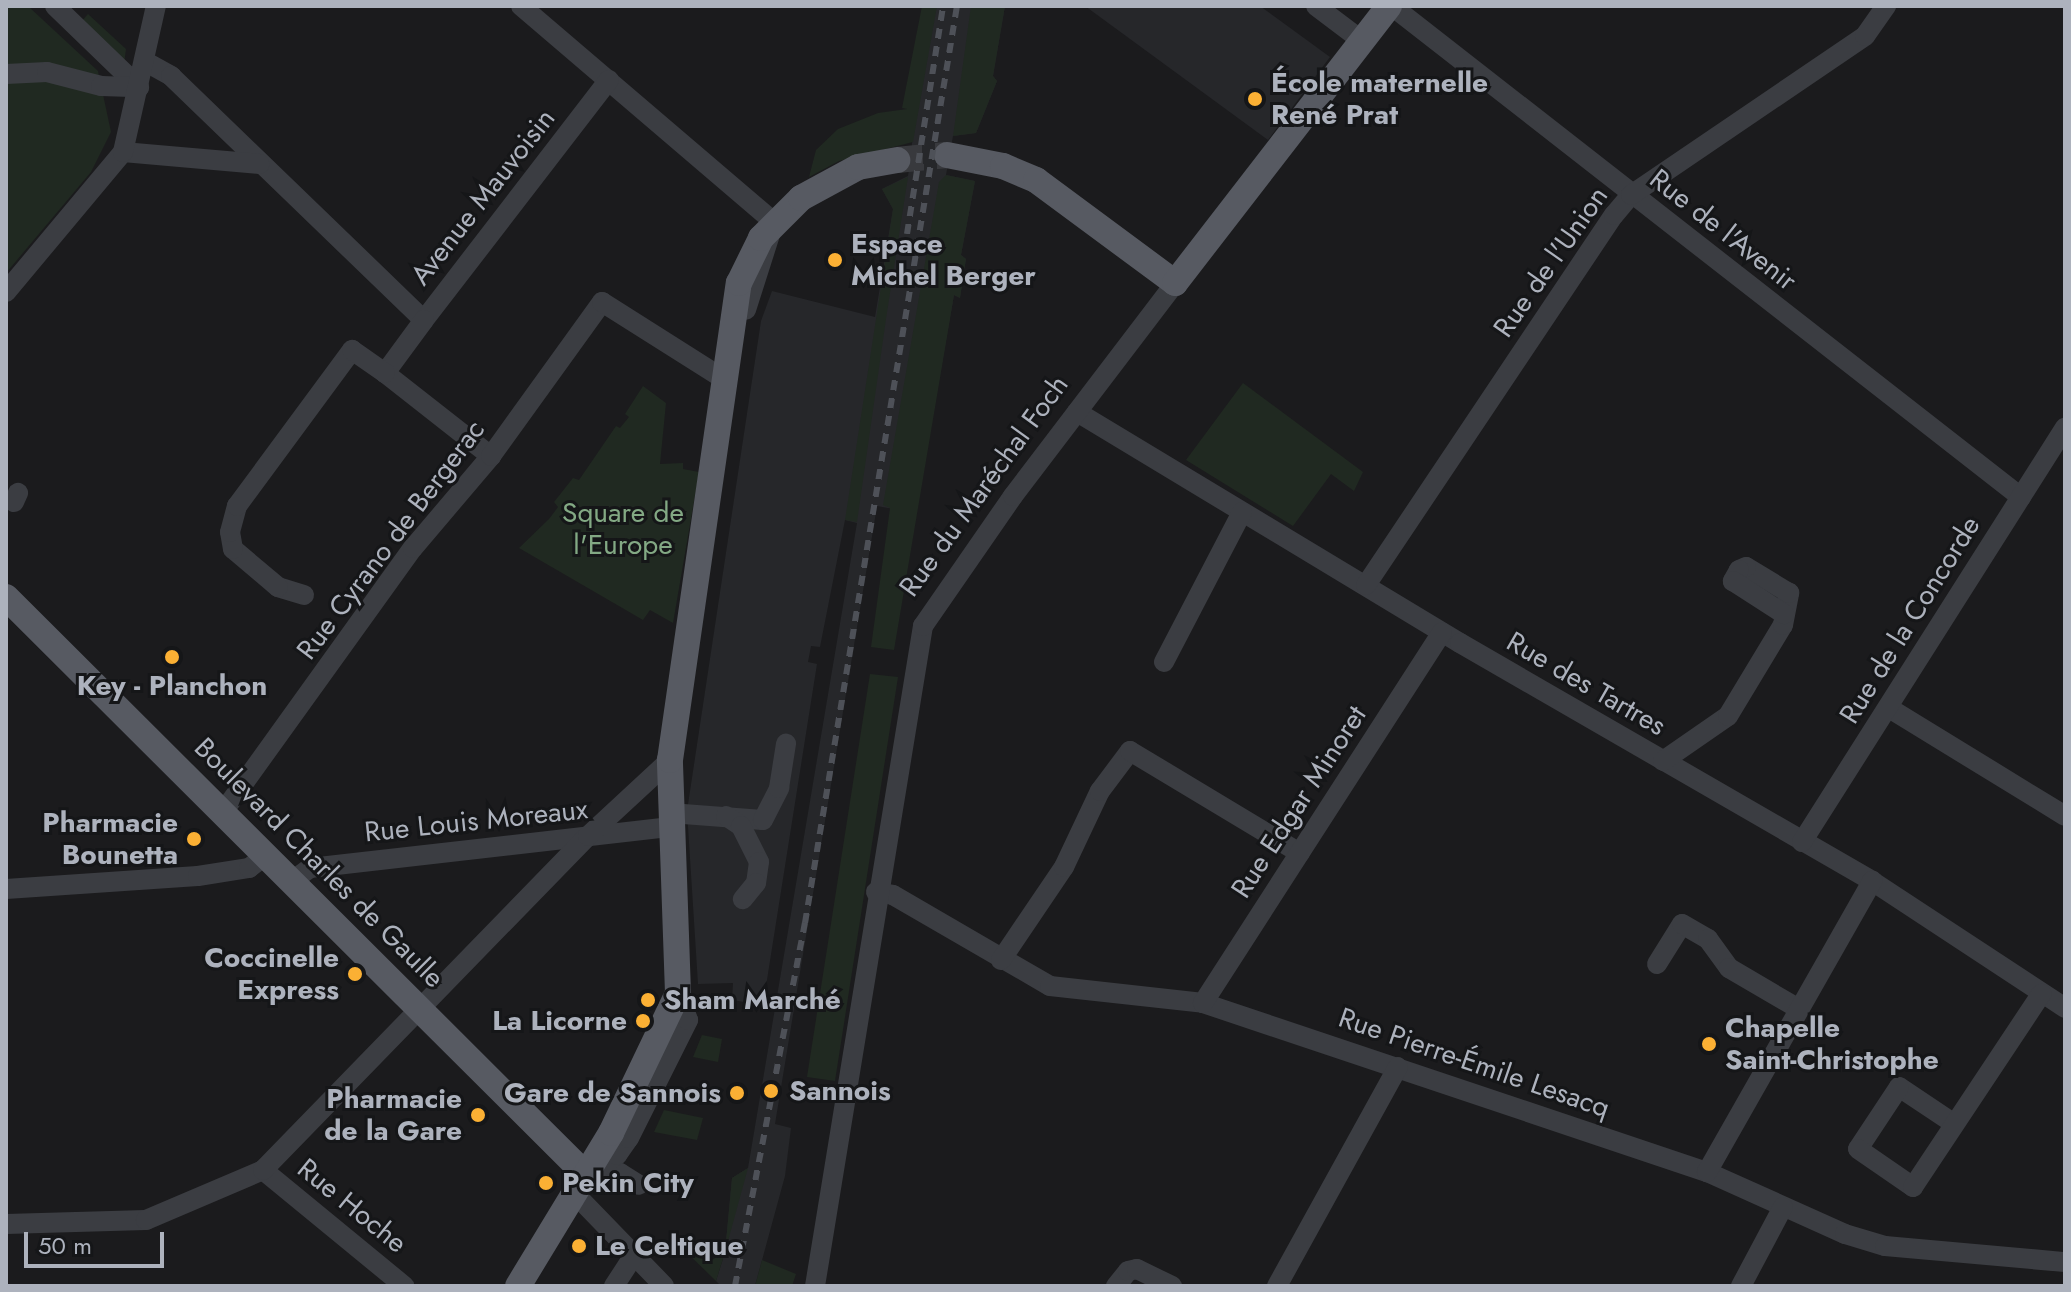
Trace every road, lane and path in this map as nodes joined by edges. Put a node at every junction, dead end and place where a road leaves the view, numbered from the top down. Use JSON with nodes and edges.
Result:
{"nodes":[{"id":1,"x":55,"y":6,"type":"edge"},
{"id":2,"x":156,"y":6,"type":"edge"},
{"id":3,"x":521,"y":6,"type":"edge"},
{"id":4,"x":1316,"y":6,"type":"edge"},
{"id":5,"x":1886,"y":6,"type":"edge"},
{"id":6,"x":1400,"y":9,"type":"edge"},
{"id":7,"x":1361,"y":40,"type":"junction"},
{"id":8,"x":146,"y":62,"type":"junction"},
{"id":9,"x":6,"y":74,"type":"edge"},
{"id":10,"x":609,"y":80,"type":"junction"},
{"id":11,"x":139,"y":87,"type":"junction"},
{"id":12,"x":123,"y":152,"type":"junction"},
{"id":13,"x":947,"y":155,"type":"tunnel mouth"},
{"id":14,"x":259,"y":164,"type":"junction"},
{"id":15,"x":1631,"y":195,"type":"junction"},
{"id":16,"x":775,"y":234,"type":"junction"},
{"id":17,"x":1175,"y":283,"type":"junction"},
{"id":18,"x":6,"y":292,"type":"edge"},
{"id":19,"x":424,"y":320,"type":"junction"},
{"id":20,"x":385,"y":373,"type":"junction"},
{"id":21,"x":727,"y":381,"type":"junction"},
{"id":22,"x":1077,"y":412,"type":"junction"},
{"id":23,"x":2065,"y":427,"type":"edge"},
{"id":24,"x":491,"y":456,"type":"junction"},
{"id":25,"x":2021,"y":497,"type":"junction"},
{"id":26,"x":1242,"y":512,"type":"junction"},
{"id":27,"x":1366,"y":585,"type":"junction"},
{"id":28,"x":304,"y":595,"type":"dead end"},
{"id":29,"x":6,"y":597,"type":"edge"},
{"id":30,"x":1784,"y":614,"type":"dead end"},
{"id":31,"x":1442,"y":632,"type":"junction"},
{"id":32,"x":1164,"y":662,"type":"dead end"},
{"id":33,"x":1889,"y":708,"type":"junction"},
{"id":34,"x":786,"y":744,"type":"dead end"},
{"id":35,"x":670,"y":760,"type":"junction"},
{"id":36,"x":1663,"y":761,"type":"junction"},
{"id":37,"x":223,"y":812,"type":"junction"},
{"id":38,"x":726,"y":816,"type":"junction"},
{"id":39,"x":2065,"y":816,"type":"edge"},
{"id":40,"x":671,"y":820,"type":"junction"},
{"id":41,"x":588,"y":836,"type":"junction"},
{"id":42,"x":1802,"y":842,"type":"junction"},
{"id":43,"x":1300,"y":853,"type":"junction"},
{"id":44,"x":266,"y":855,"type":"junction"},
{"id":45,"x":292,"y":881,"type":"junction"},
{"id":46,"x":1872,"y":881,"type":"junction"},
{"id":47,"x":6,"y":889,"type":"edge"},
{"id":48,"x":876,"y":892,"type":"junction"},
{"id":49,"x":743,"y":899,"type":"dead end"},
{"id":50,"x":1001,"y":960,"type":"junction"},
{"id":51,"x":1657,"y":964,"type":"dead end"},
{"id":52,"x":2041,"y":994,"type":"junction"},
{"id":53,"x":1203,"y":1003,"type":"junction"},
{"id":54,"x":2065,"y":1008,"type":"edge"},
{"id":55,"x":1799,"y":1009,"type":"junction"},
{"id":56,"x":420,"y":1010,"type":"junction"},
{"id":57,"x":1398,"y":1067,"type":"junction"},
{"id":58,"x":1953,"y":1123,"type":"junction"},
{"id":59,"x":263,"y":1170,"type":"junction"},
{"id":60,"x":1707,"y":1172,"type":"junction"},
{"id":61,"x":581,"y":1185,"type":"junction"},
{"id":62,"x":639,"y":1185,"type":"dead end"},
{"id":63,"x":1783,"y":1207,"type":"junction"},
{"id":64,"x":6,"y":1224,"type":"edge"},
{"id":65,"x":634,"y":1255,"type":"junction"},
{"id":66,"x":2065,"y":1262,"type":"edge"},
{"id":67,"x":404,"y":1286,"type":"edge"},
{"id":68,"x":518,"y":1286,"type":"edge"},
{"id":69,"x":614,"y":1286,"type":"edge"},
{"id":70,"x":664,"y":1286,"type":"edge"},
{"id":71,"x":815,"y":1286,"type":"edge"},
{"id":72,"x":1116,"y":1286,"type":"edge"},
{"id":73,"x":1172,"y":1286,"type":"edge"},
{"id":74,"x":1277,"y":1286,"type":"edge"},
{"id":75,"x":1741,"y":1286,"type":"edge"}],
"edges":[{"from":1,"to":11,"type":"street"},
{"from":2,"to":8,"type":"street"},
{"from":3,"to":10,"type":"street"},
{"from":4,"to":7,"type":"street"},
{"from":5,"to":15,"type":"street","name":"Rue de l'Union"},
{"from":6,"to":7,"type":"main road","name":"Rue du Maréchal Foch"},
{"from":6,"to":15,"type":"street","name":"Rue de l'Avenir"},
{"from":7,"to":17,"type":"main road","name":"Rue du Maréchal Foch"},
{"from":8,"to":11,"type":"street"},
{"from":8,"to":14,"type":"street","name":"Avenue Mauvoisin"},
{"from":9,"to":11,"type":"street"},
{"from":10,"to":16,"type":"street"},
{"from":10,"to":19,"type":"street","name":"Avenue Mauvoisin"},
{"from":11,"to":12,"type":"street"},
{"from":12,"to":14,"type":"street"},
{"from":12,"to":18,"type":"street"},
{"from":13,"to":17,"type":"main road"},
{"from":14,"to":19,"type":"street","name":"Avenue Mauvoisin"},
{"from":15,"to":25,"type":"street","name":"Rue de l'Avenir"},
{"from":15,"to":27,"type":"street","name":"Rue de l'Union"},
{"from":16,"to":21,"type":"main road"},
{"from":16,"to":21,"type":"main road"},
{"from":17,"to":22,"type":"street","name":"Rue du Maréchal Foch"},
{"from":19,"to":20,"type":"street"},
{"from":20,"to":24,"type":"street"},
{"from":20,"to":28,"type":"street"},
{"from":21,"to":24,"type":"street","name":"Rue Cyrano de Bergerac"},
{"from":21,"to":35,"type":"main road"},
{"from":22,"to":26,"type":"street","name":"Rue des Tartres"},
{"from":22,"to":48,"type":"street","name":"Rue du Maréchal Foch"},
{"from":23,"to":25,"type":"street","name":"Rue de la Concorde"},
{"from":24,"to":37,"type":"street","name":"Rue Cyrano de Bergerac"},
{"from":25,"to":33,"type":"street","name":"Rue de la Concorde"},
{"from":26,"to":27,"type":"street","name":"Rue des Tartres"},
{"from":26,"to":32,"type":"street"},
{"from":27,"to":31,"type":"street","name":"Rue des Tartres"},
{"from":29,"to":37,"type":"main road","name":"Boulevard Charles de Gaulle"},
{"from":30,"to":36,"type":"street"},
{"from":31,"to":36,"type":"street","name":"Rue des Tartres"},
{"from":31,"to":43,"type":"street","name":"Rue Edgar Minoret"},
{"from":33,"to":39,"type":"street"},
{"from":33,"to":42,"type":"street","name":"Rue de la Concorde"},
{"from":34,"to":38,"type":"street","name":"Rue Louis Moreaux"},
{"from":35,"to":40,"type":"main road"},
{"from":35,"to":41,"type":"street"},
{"from":36,"to":42,"type":"street","name":"Rue des Tartres"},
{"from":37,"to":44,"type":"main road","name":"Boulevard Charles de Gaulle"},
{"from":38,"to":40,"type":"street","name":"Rue Louis Moreaux"},
{"from":38,"to":49,"type":"street"},
{"from":40,"to":41,"type":"street","name":"Rue Louis Moreaux"},
{"from":40,"to":61,"type":"main road"},
{"from":41,"to":45,"type":"street","name":"Rue Louis Moreaux"},
{"from":41,"to":56,"type":"street"},
{"from":42,"to":46,"type":"street","name":"Rue des Tartres"},
{"from":43,"to":50,"type":"street"},
{"from":43,"to":53,"type":"street","name":"Rue Edgar Minoret"},
{"from":44,"to":45,"type":"main road","name":"Boulevard Charles de Gaulle"},
{"from":44,"to":47,"type":"street"},
{"from":45,"to":56,"type":"main road","name":"Boulevard Charles de Gaulle"},
{"from":46,"to":52,"type":"street","name":"Rue des Tartres"},
{"from":46,"to":55,"type":"street"},
{"from":48,"to":50,"type":"street","name":"Rue Pierre-Émile Lesacq"},
{"from":48,"to":71,"type":"street","name":"Rue du Maréchal Foch"},
{"from":50,"to":53,"type":"street","name":"Rue Pierre-Émile Lesacq"},
{"from":51,"to":55,"type":"street"},
{"from":52,"to":54,"type":"street","name":"Rue des Tartres"},
{"from":52,"to":58,"type":"street"},
{"from":53,"to":57,"type":"street","name":"Rue Pierre-Émile Lesacq"},
{"from":55,"to":60,"type":"street"},
{"from":56,"to":59,"type":"street"},
{"from":56,"to":61,"type":"main road","name":"Boulevard Charles de Gaulle"},
{"from":57,"to":60,"type":"street","name":"Rue Pierre-Émile Lesacq"},
{"from":57,"to":74,"type":"street"},
{"from":58,"to":58,"type":"street"},
{"from":59,"to":64,"type":"street"},
{"from":59,"to":67,"type":"street","name":"Rue Hoche"},
{"from":60,"to":63,"type":"street","name":"Rue Pierre-Émile Lesacq"},
{"from":61,"to":62,"type":"street"},
{"from":61,"to":65,"type":"street","name":"Boulevard Charles de Gaulle"},
{"from":61,"to":68,"type":"main road"},
{"from":63,"to":66,"type":"street","name":"Rue Pierre-Émile Lesacq"},
{"from":63,"to":75,"type":"street"},
{"from":65,"to":69,"type":"street"},
{"from":65,"to":70,"type":"street","name":"Boulevard Charles de Gaulle"},
{"from":72,"to":73,"type":"street"}]}
